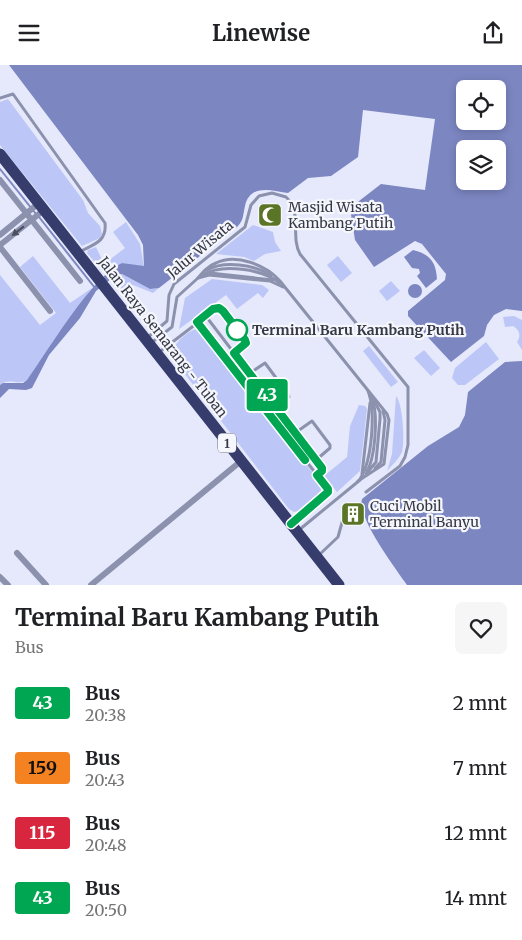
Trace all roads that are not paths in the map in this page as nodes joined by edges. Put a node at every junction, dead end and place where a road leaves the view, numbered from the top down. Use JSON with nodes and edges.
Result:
{"nodes":[{"id":1,"x":0,"y":98,"type":"edge"},
{"id":2,"x":0,"y":154,"type":"edge"},
{"id":3,"x":0,"y":180,"type":"edge"},
{"id":4,"x":35,"y":211,"type":"junction"},
{"id":5,"x":0,"y":235,"type":"edge"},
{"id":6,"x":0,"y":246,"type":"edge"},
{"id":7,"x":78,"y":252,"type":"junction"},
{"id":8,"x":198,"y":278,"type":"junction"},
{"id":9,"x":80,"y":281,"type":"dead end"},
{"id":10,"x":286,"y":289,"type":"junction"},
{"id":11,"x":50,"y":311,"type":"dead end"},
{"id":12,"x":205,"y":315,"type":"junction"},
{"id":13,"x":197,"y":322,"type":"junction"},
{"id":14,"x":148,"y":341,"type":"junction"},
{"id":15,"x":158,"y":353,"type":"junction"},
{"id":16,"x":234,"y":353,"type":"junction"},
{"id":17,"x":250,"y":373,"type":"junction"},
{"id":18,"x":365,"y":385,"type":"junction"},
{"id":19,"x":276,"y":408,"type":"junction"},
{"id":20,"x":295,"y":433,"type":"junction"},
{"id":21,"x":316,"y":460,"type":"junction"},
{"id":22,"x":241,"y":461,"type":"junction"},
{"id":23,"x":317,"y":475,"type":"junction"},
{"id":24,"x":358,"y":481,"type":"junction"},
{"id":25,"x":366,"y":492,"type":"dead end"},
{"id":26,"x":343,"y":519,"type":"dead end"},
{"id":27,"x":294,"y":528,"type":"junction"},
{"id":28,"x":17,"y":553,"type":"dead end"},
{"id":29,"x":317,"y":557,"type":"junction"},
{"id":30,"x":0,"y":577,"type":"edge"},
{"id":31,"x":8,"y":585,"type":"edge"},
{"id":32,"x":46,"y":585,"type":"edge"},
{"id":33,"x":91,"y":585,"type":"edge"},
{"id":34,"x":339,"y":585,"type":"edge"}],
"edges":[{"from":1,"to":7,"type":"lane"},
{"from":2,"to":4,"type":"highway","name":"Jalan Raya Semarang - Tuban","number":"1"},
{"from":3,"to":4,"type":"street"},
{"from":4,"to":5,"type":"street"},
{"from":4,"to":6,"type":"street","one_way":true},
{"from":4,"to":7,"type":"highway","name":"Jalan Raya Semarang - Tuban","number":"1"},
{"from":4,"to":9,"type":"street"},
{"from":6,"to":11,"type":"street"},
{"from":7,"to":14,"type":"highway","name":"Jalan Raya Semarang - Tuban","number":"1"},
{"from":8,"to":10,"type":"lane"},
{"from":8,"to":10,"type":"lane"},
{"from":8,"to":10,"type":"lane"},
{"from":8,"to":14,"type":"lane"},
{"from":10,"to":18,"type":"lane"},
{"from":12,"to":13,"type":"lane"},
{"from":12,"to":16,"type":"lane"},
{"from":12,"to":16,"type":"lane"},
{"from":13,"to":15,"type":"lane"},
{"from":13,"to":23,"type":"lane"},
{"from":14,"to":15,"type":"highway","name":"Jalan Raya Semarang - Tuban","number":"1"},
{"from":14,"to":25,"type":"lane","name":"Jalur Wisata"},
{"from":15,"to":22,"type":"highway","name":"Jalan Raya Semarang - Tuban","number":"1"},
{"from":16,"to":17,"type":"lane"},
{"from":17,"to":19,"type":"lane"},
{"from":17,"to":19,"type":"lane"},
{"from":18,"to":24,"type":"lane"},
{"from":18,"to":24,"type":"lane"},
{"from":18,"to":24,"type":"lane"},
{"from":19,"to":20,"type":"lane"},
{"from":20,"to":21,"type":"lane"},
{"from":20,"to":21,"type":"lane"},
{"from":21,"to":23,"type":"lane"},
{"from":22,"to":27,"type":"highway","name":"Jalan Raya Semarang - Tuban","number":"1"},
{"from":22,"to":33,"type":"street"},
{"from":23,"to":27,"type":"lane"},
{"from":24,"to":27,"type":"lane"},
{"from":26,"to":29,"type":"lane"},
{"from":27,"to":29,"type":"highway","name":"Jalan Raya Semarang - Tuban","number":"1"},
{"from":28,"to":32,"type":"street"},
{"from":29,"to":34,"type":"highway","name":"Jalan Raya Semarang - Tuban","number":"1"},
{"from":30,"to":31,"type":"street"}]}
